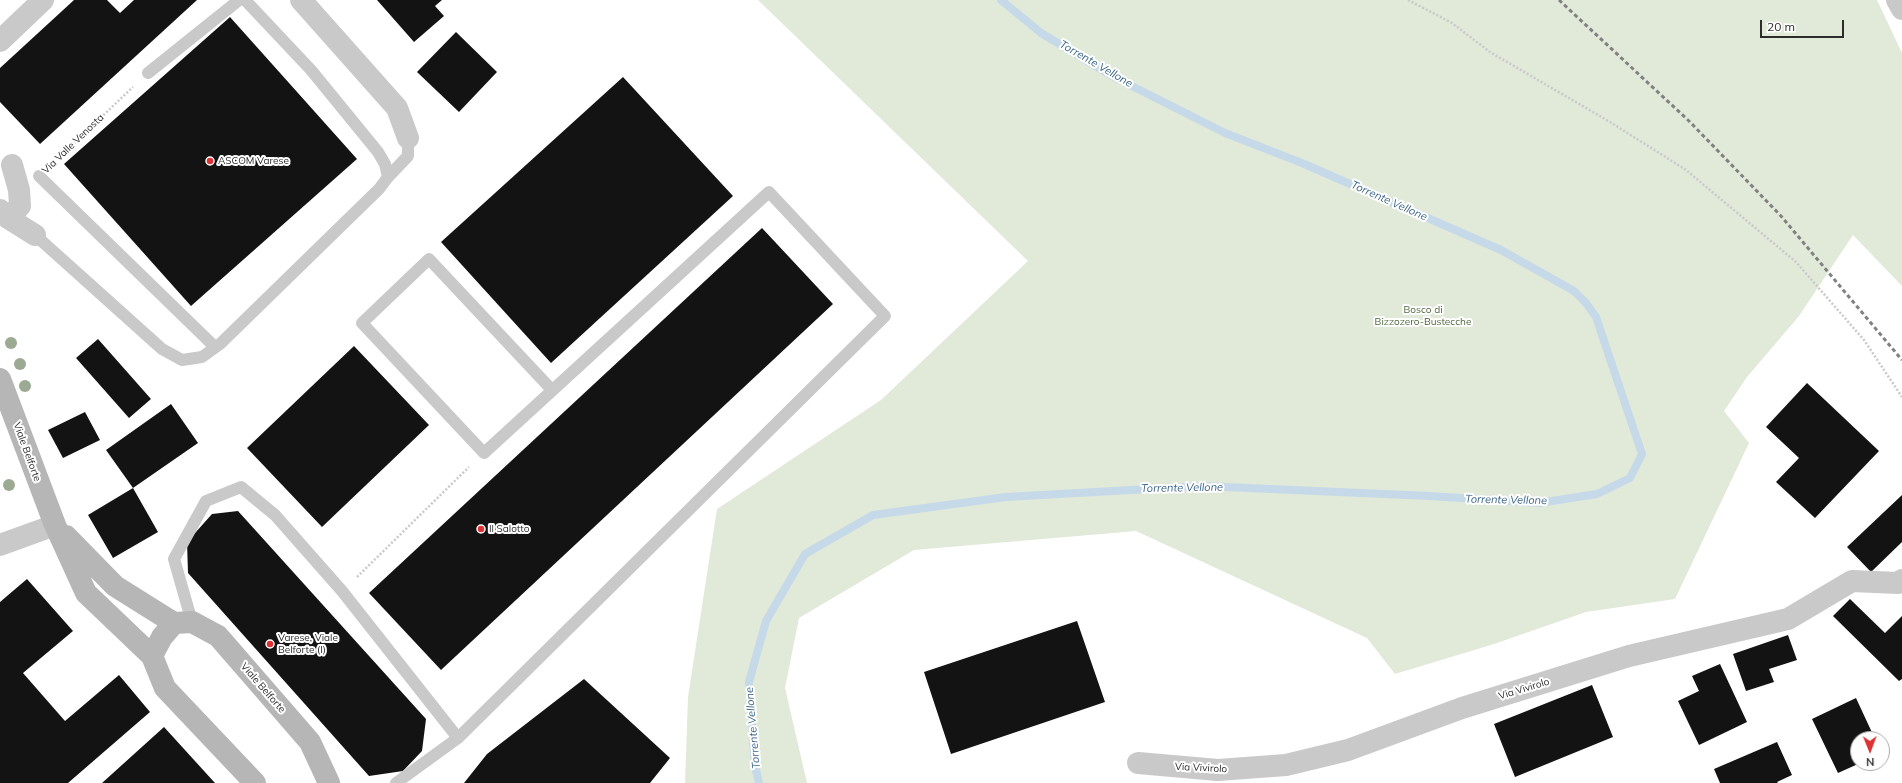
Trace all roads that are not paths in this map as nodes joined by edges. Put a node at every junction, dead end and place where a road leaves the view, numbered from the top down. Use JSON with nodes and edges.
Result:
{"nodes":[{"id":1,"x":43,"y":0,"type":"edge"},
{"id":2,"x":239,"y":0,"type":"edge"},
{"id":3,"x":245,"y":0,"type":"edge"},
{"id":4,"x":301,"y":0,"type":"edge"},
{"id":5,"x":1897,"y":0,"type":"edge"},
{"id":6,"x":1902,"y":9,"type":"edge"},
{"id":7,"x":0,"y":41,"type":"edge"},
{"id":8,"x":148,"y":73,"type":"road end"},
{"id":9,"x":408,"y":138,"type":"joint"},
{"id":10,"x":12,"y":165,"type":"dead end"},
{"id":11,"x":39,"y":176,"type":"road end"},
{"id":12,"x":388,"y":177,"type":"junction"},
{"id":13,"x":4,"y":214,"type":"edge"},
{"id":14,"x":35,"y":235,"type":"joint"},
{"id":15,"x":215,"y":347,"type":"junction"},
{"id":16,"x":0,"y":380,"type":"edge"},
{"id":17,"x":552,"y":390,"type":"junction"},
{"id":18,"x":55,"y":525,"type":"junction"},
{"id":19,"x":0,"y":545,"type":"edge"},
{"id":20,"x":1902,"y":580,"type":"edge"},
{"id":21,"x":183,"y":623,"type":"junction"},
{"id":22,"x":152,"y":656,"type":"junction"},
{"id":23,"x":458,"y":738,"type":"junction"},
{"id":24,"x":1138,"y":763,"type":"dead end"},
{"id":25,"x":255,"y":783,"type":"edge"},
{"id":26,"x":329,"y":783,"type":"edge"},
{"id":27,"x":396,"y":783,"type":"edge"}],
"edges":[{"from":1,"to":7,"type":"street"},
{"from":2,"to":8,"type":"lane"},
{"from":3,"to":12,"type":"lane"},
{"from":4,"to":9,"type":"street"},
{"from":5,"to":6,"type":"street"},
{"from":9,"to":12,"type":"lane"},
{"from":10,"to":13,"type":"street"},
{"from":11,"to":15,"type":"lane","name":"Via Valle Venosta"},
{"from":12,"to":15,"type":"lane"},
{"from":13,"to":14,"type":"street"},
{"from":14,"to":15,"type":"lane"},
{"from":16,"to":18,"type":"main road","name":"Viale Belforte"},
{"from":17,"to":17,"type":"lane"},
{"from":17,"to":23,"type":"lane"},
{"from":18,"to":19,"type":"street"},
{"from":18,"to":21,"type":"main road","name":"Viale Belforte"},
{"from":18,"to":22,"type":"main road","name":"Viale Belforte"},
{"from":20,"to":24,"type":"street","name":"Via Vivirolo"},
{"from":21,"to":22,"type":"main road"},
{"from":21,"to":23,"type":"lane"},
{"from":21,"to":26,"type":"main road","name":"Viale Belforte"},
{"from":22,"to":25,"type":"main road","name":"Viale Belforte"},
{"from":23,"to":27,"type":"lane"}]}
